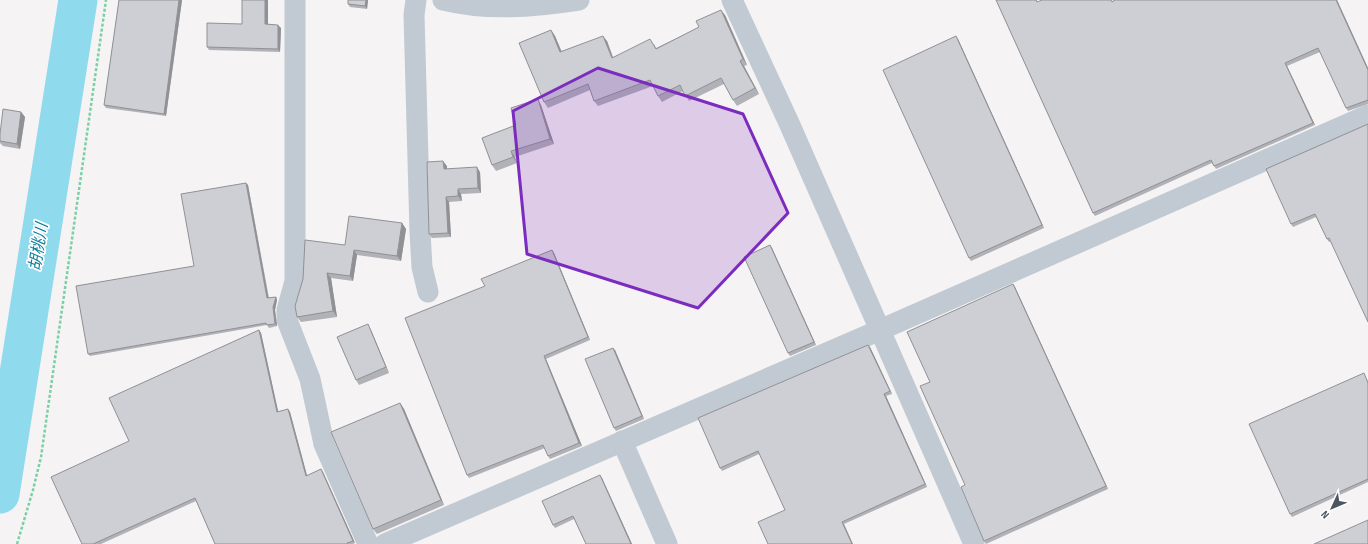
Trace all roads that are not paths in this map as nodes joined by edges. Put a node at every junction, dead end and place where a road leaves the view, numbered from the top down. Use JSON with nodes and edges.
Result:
{"nodes":[{"id":1,"x":295,"y":0,"type":"edge"},
{"id":2,"x":416,"y":0,"type":"edge"},
{"id":3,"x":443,"y":0,"type":"edge"},
{"id":4,"x":579,"y":0,"type":"edge"},
{"id":5,"x":732,"y":0,"type":"edge"},
{"id":6,"x":1368,"y":115,"type":"edge"},
{"id":7,"x":428,"y":292,"type":"dead end"},
{"id":8,"x":880,"y":330,"type":"junction"},
{"id":9,"x":622,"y":441,"type":"junction"},
{"id":10,"x":368,"y":544,"type":"edge"},
{"id":11,"x":384,"y":544,"type":"edge"},
{"id":12,"x":667,"y":544,"type":"edge"},
{"id":13,"x":974,"y":544,"type":"edge"}],
"edges":[{"from":1,"to":10,"type":"street"},
{"from":2,"to":7,"type":"street"},
{"from":3,"to":4,"type":"street"},
{"from":5,"to":8,"type":"street"},
{"from":6,"to":8,"type":"street"},
{"from":8,"to":9,"type":"street"},
{"from":8,"to":13,"type":"street"},
{"from":9,"to":11,"type":"street"},
{"from":9,"to":12,"type":"street"}]}
